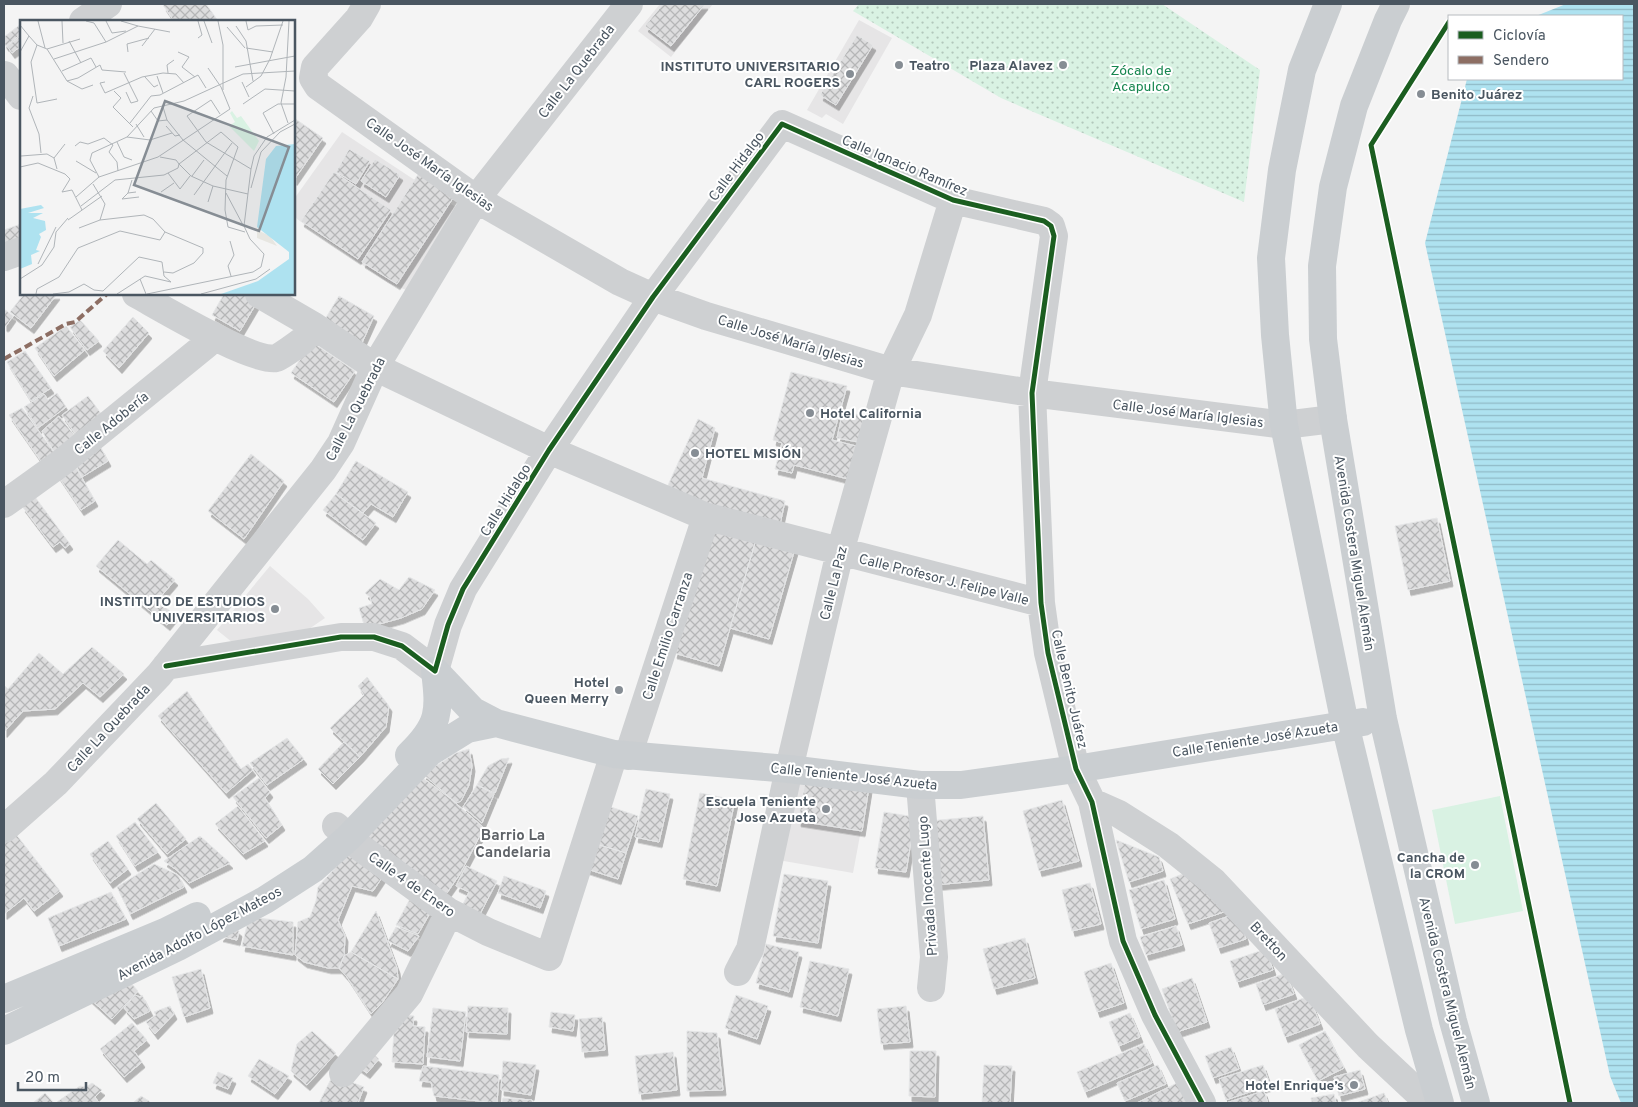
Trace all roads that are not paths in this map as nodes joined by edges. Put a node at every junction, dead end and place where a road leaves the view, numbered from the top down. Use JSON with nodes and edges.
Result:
{"nodes":[{"id":1,"x":108,"y":4,"type":"edge"},
{"id":2,"x":367,"y":4,"type":"edge"},
{"id":3,"x":628,"y":4,"type":"edge"},
{"id":4,"x":1328,"y":4,"type":"edge"},
{"id":5,"x":1396,"y":4,"type":"edge"},
{"id":6,"x":84,"y":20,"type":"edge"},
{"id":7,"x":10,"y":71,"type":"edge"},
{"id":8,"x":20,"y":94,"type":"edge"},
{"id":9,"x":782,"y":124,"type":"joint"},
{"id":10,"x":476,"y":199,"type":"junction"},
{"id":11,"x":952,"y":200,"type":"junction"},
{"id":12,"x":1051,"y":226,"type":"joint"},
{"id":13,"x":20,"y":252,"type":"edge"},
{"id":14,"x":4,"y":257,"type":"edge"},
{"id":15,"x":138,"y":295,"type":"edge"},
{"id":16,"x":261,"y":295,"type":"edge"},
{"id":17,"x":653,"y":297,"type":"junction"},
{"id":18,"x":314,"y":326,"type":"junction"},
{"id":19,"x":212,"y":335,"type":"junction"},
{"id":20,"x":375,"y":367,"type":"junction"},
{"id":21,"x":891,"y":371,"type":"junction"},
{"id":22,"x":1032,"y":393,"type":"junction"},
{"id":23,"x":1333,"y":419,"type":"junction"},
{"id":24,"x":1284,"y":425,"type":"junction"},
{"id":25,"x":549,"y":450,"type":"junction"},
{"id":26,"x":4,"y":504,"type":"edge"},
{"id":27,"x":706,"y":517,"type":"junction"},
{"id":28,"x":840,"y":552,"type":"junction"},
{"id":29,"x":1041,"y":603,"type":"junction"},
{"id":30,"x":166,"y":666,"type":"junction"},
{"id":31,"x":435,"y":671,"type":"junction"},
{"id":32,"x":1383,"y":719,"type":"junction"},
{"id":33,"x":496,"y":723,"type":"junction"},
{"id":34,"x":1345,"y":724,"type":"junction"},
{"id":35,"x":425,"y":748,"type":"junction"},
{"id":36,"x":621,"y":755,"type":"junction"},
{"id":37,"x":788,"y":769,"type":"junction"},
{"id":38,"x":1076,"y":769,"type":"junction"},
{"id":39,"x":920,"y":785,"type":"junction"},
{"id":40,"x":1092,"y":802,"type":"junction"},
{"id":41,"x":4,"y":829,"type":"edge"},
{"id":42,"x":343,"y":832,"type":"junction"},
{"id":43,"x":449,"y":912,"type":"junction"},
{"id":44,"x":550,"y":957,"type":"joint"},
{"id":45,"x":738,"y":972,"type":"dead end"},
{"id":46,"x":931,"y":988,"type":"dead end"},
{"id":47,"x":4,"y":999,"type":"edge"},
{"id":48,"x":4,"y":1031,"type":"edge"},
{"id":49,"x":343,"y":1073,"type":"dead end"},
{"id":50,"x":1202,"y":1103,"type":"edge"},
{"id":51,"x":1429,"y":1103,"type":"edge"},
{"id":52,"x":1440,"y":1103,"type":"edge"},
{"id":53,"x":1476,"y":1103,"type":"edge"}],
"edges":[{"from":1,"to":6,"type":"street"},
{"from":2,"to":10,"type":"street","name":"Calle José María Iglesias"},
{"from":3,"to":10,"type":"street","name":"Calle La Quebrada"},
{"from":4,"to":24,"type":"main road"},
{"from":5,"to":23,"type":"main road","name":"Avenida Costera Miguel Alemán"},
{"from":7,"to":8,"type":"street"},
{"from":9,"to":11,"type":"street","name":"Calle Ignacio Ramírez"},
{"from":9,"to":17,"type":"street","name":"Calle Hidalgo"},
{"from":10,"to":17,"type":"street","name":"Calle José María Iglesias"},
{"from":10,"to":20,"type":"street","name":"Calle La Quebrada"},
{"from":11,"to":12,"type":"street","name":"Calle Ignacio Ramírez"},
{"from":11,"to":21,"type":"street","name":"Calle La Paz"},
{"from":12,"to":22,"type":"street","name":"Calle Benito Juárez"},
{"from":13,"to":14,"type":"street"},
{"from":15,"to":19,"type":"street"},
{"from":16,"to":18,"type":"street","name":"Calle Profesor J. Felipe Valle"},
{"from":17,"to":21,"type":"street","name":"Calle José María Iglesias"},
{"from":17,"to":25,"type":"street","name":"Calle Hidalgo"},
{"from":18,"to":19,"type":"street"},
{"from":18,"to":20,"type":"street","name":"Calle Profesor J. Felipe Valle"},
{"from":19,"to":26,"type":"street","name":"Calle Adobería"},
{"from":20,"to":25,"type":"street","name":"Calle Profesor J. Felipe Valle"},
{"from":20,"to":30,"type":"street","name":"Calle La Quebrada"},
{"from":21,"to":22,"type":"street","name":"Calle José María Iglesias"},
{"from":21,"to":28,"type":"street","name":"Calle La Paz"},
{"from":22,"to":24,"type":"street","name":"Calle José María Iglesias"},
{"from":22,"to":29,"type":"street","name":"Calle Benito Juárez"},
{"from":23,"to":24,"type":"street","name":"Calle José María Iglesias"},
{"from":23,"to":32,"type":"main road","name":"Avenida Costera Miguel Alemán"},
{"from":24,"to":34,"type":"main road"},
{"from":25,"to":27,"type":"street","name":"Calle Profesor J. Felipe Valle"},
{"from":25,"to":31,"type":"street","name":"Calle Hidalgo"},
{"from":27,"to":28,"type":"street","name":"Calle Profesor J. Felipe Valle"},
{"from":27,"to":36,"type":"street","name":"Calle Emilio Carranza"},
{"from":28,"to":29,"type":"street","name":"Calle Profesor J. Felipe Valle"},
{"from":28,"to":37,"type":"street","name":"Calle La Paz"},
{"from":29,"to":38,"type":"street","name":"Calle Benito Juárez"},
{"from":30,"to":31,"type":"street"},
{"from":30,"to":41,"type":"street","name":"Calle La Quebrada"},
{"from":31,"to":33,"type":"main road","name":"Calle Teniente José Azueta"},
{"from":31,"to":35,"type":"main road","name":"Avenida Adolfo López Mateos"},
{"from":32,"to":34,"type":"main road","name":"Calle Teniente José Azueta"},
{"from":32,"to":53,"type":"main road","name":"Avenida Costera Miguel Alemán"},
{"from":33,"to":35,"type":"main road","name":"Avenida Adolfo López Mateos"},
{"from":33,"to":36,"type":"main road","name":"Calle Teniente José Azueta"},
{"from":34,"to":38,"type":"main road","name":"Calle Teniente José Azueta"},
{"from":34,"to":52,"type":"main road"},
{"from":35,"to":42,"type":"main road","name":"Avenida Adolfo López Mateos"},
{"from":36,"to":37,"type":"main road","name":"Calle Teniente José Azueta"},
{"from":36,"to":44,"type":"street","name":"Calle Emilio Carranza"},
{"from":37,"to":39,"type":"main road","name":"Calle Teniente José Azueta"},
{"from":37,"to":45,"type":"street","name":"Calle La Paz"},
{"from":38,"to":39,"type":"main road","name":"Calle Teniente José Azueta"},
{"from":38,"to":40,"type":"street","name":"Calle Benito Juárez"},
{"from":39,"to":46,"type":"street","name":"Privada Inocente Lugo"},
{"from":40,"to":50,"type":"street","name":"Calle Benito Juárez"},
{"from":40,"to":51,"type":"street","name":"Bretton"},
{"from":42,"to":43,"type":"street","name":"Calle 4 de Enero"},
{"from":42,"to":47,"type":"main road","name":"Avenida Adolfo López Mateos"},
{"from":42,"to":48,"type":"main road","name":"Avenida Adolfo López Mateos"},
{"from":43,"to":44,"type":"street","name":"Calle 4 de Enero"},
{"from":43,"to":49,"type":"street"}]}
